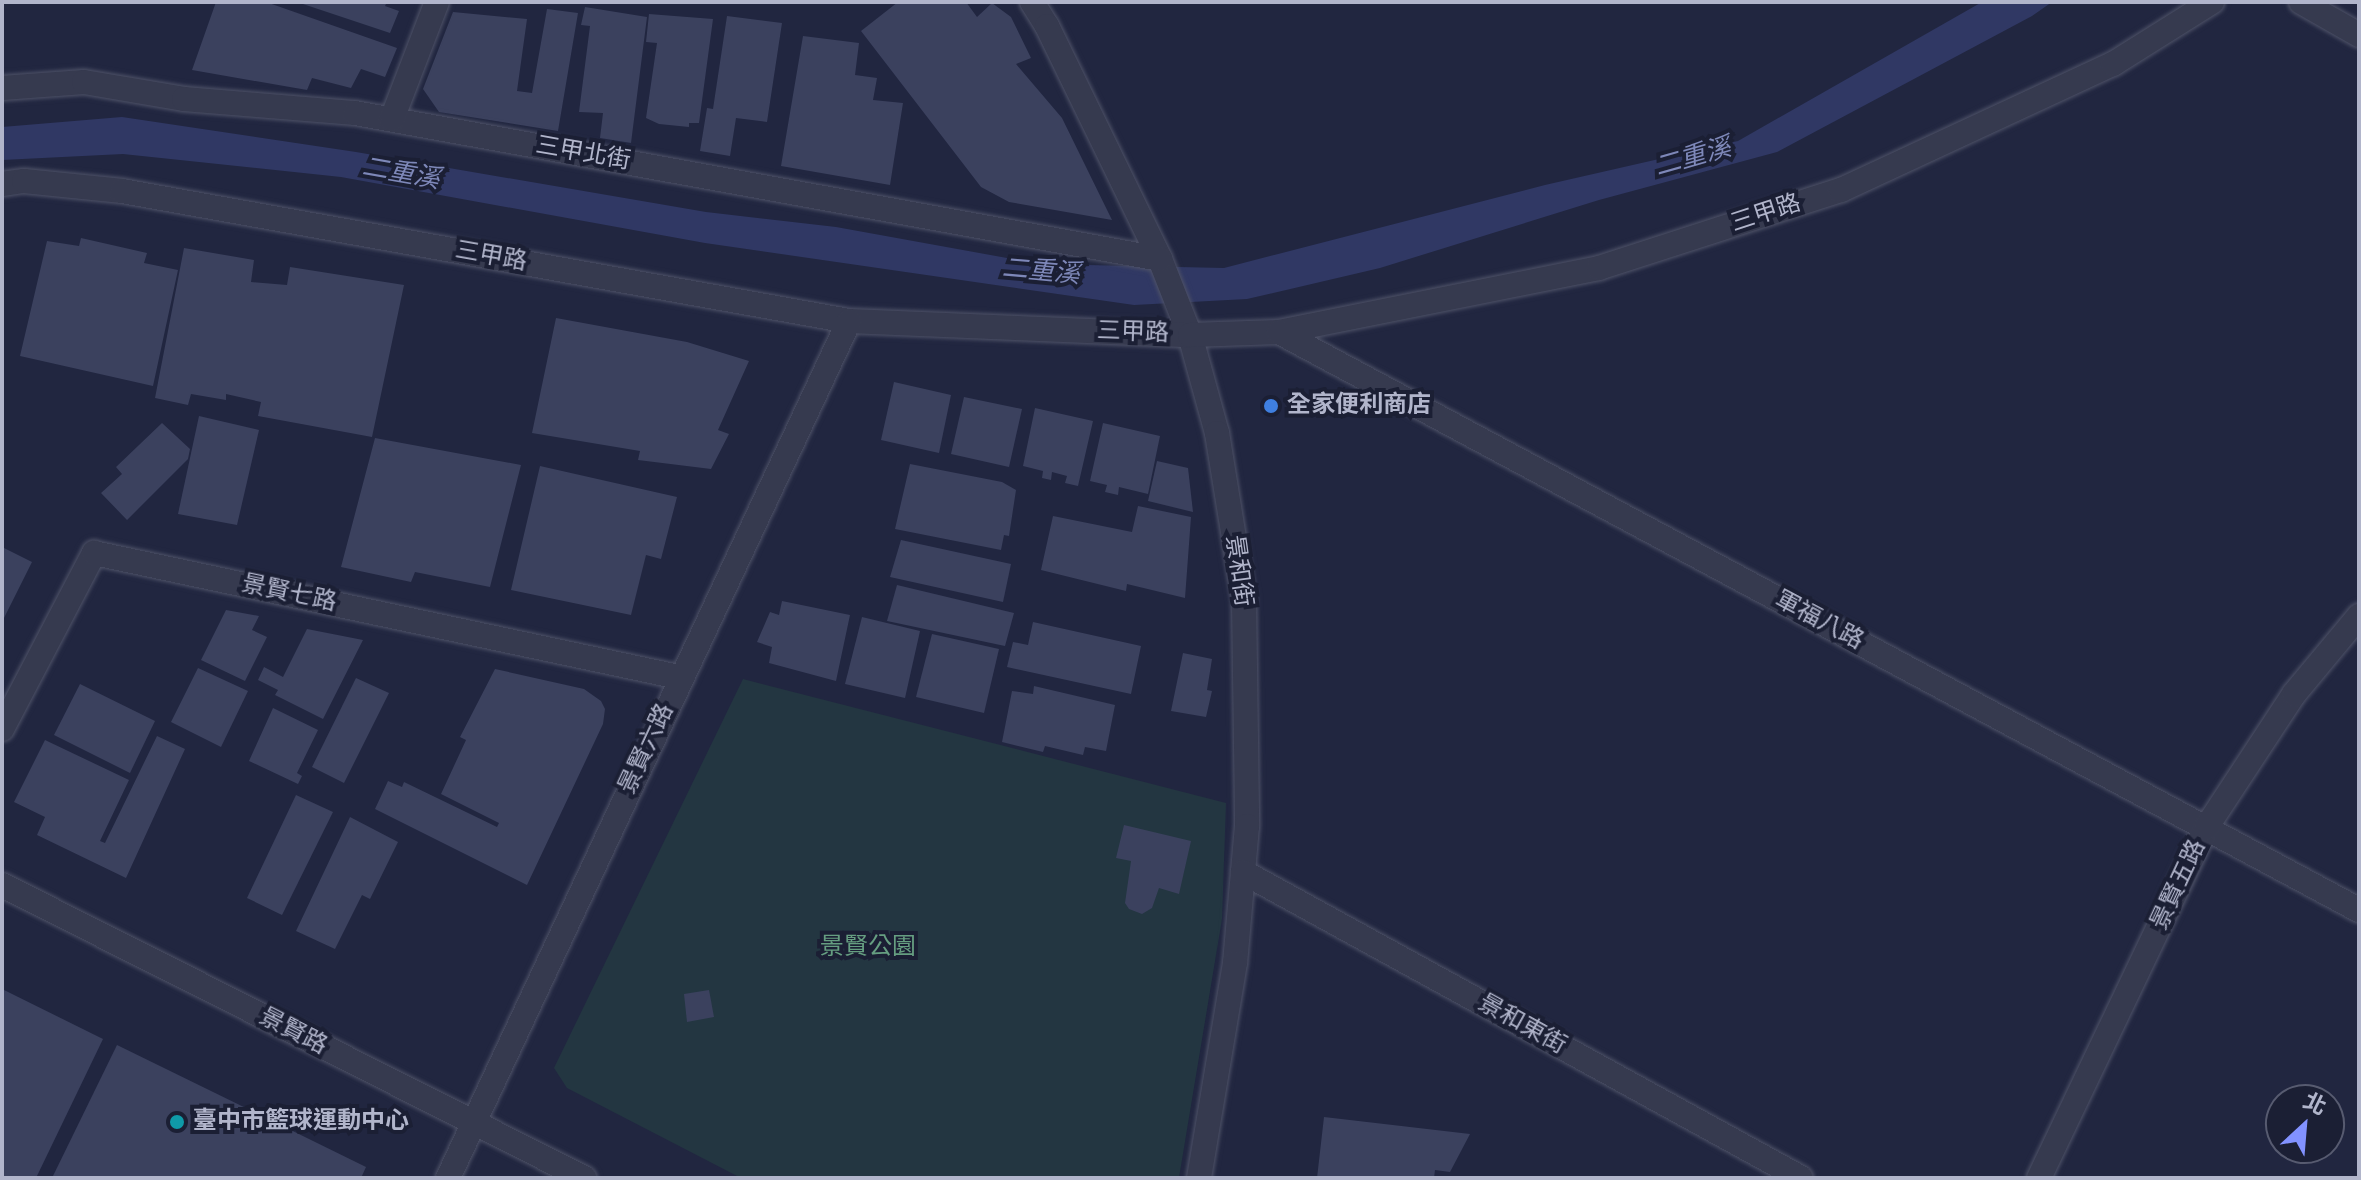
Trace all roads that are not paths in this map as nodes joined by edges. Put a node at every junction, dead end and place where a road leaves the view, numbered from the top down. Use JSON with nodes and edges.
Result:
{"nodes":[{"id":1,"x":437,"y":2,"type":"edge"},
{"id":2,"x":1032,"y":2,"type":"edge"},
{"id":3,"x":2212,"y":2,"type":"edge"},
{"id":4,"x":2301,"y":2,"type":"edge"},
{"id":5,"x":2359,"y":35,"type":"edge"},
{"id":6,"x":2,"y":88,"type":"edge"},
{"id":7,"x":392,"y":119,"type":"junction"},
{"id":8,"x":2,"y":184,"type":"edge"},
{"id":9,"x":1160,"y":259,"type":"junction"},
{"id":10,"x":849,"y":321,"type":"junction"},
{"id":11,"x":1279,"y":332,"type":"junction"},
{"id":12,"x":1190,"y":335,"type":"junction"},
{"id":13,"x":2359,"y":616,"type":"edge"},
{"id":14,"x":679,"y":677,"type":"junction"},
{"id":15,"x":2,"y":729,"type":"edge"},
{"id":16,"x":2206,"y":828,"type":"junction"},
{"id":17,"x":1243,"y":872,"type":"junction"},
{"id":18,"x":2,"y":885,"type":"edge"},
{"id":19,"x":2359,"y":910,"type":"edge"},
{"id":20,"x":475,"y":1124,"type":"junction"},
{"id":21,"x":448,"y":1178,"type":"edge"},
{"id":22,"x":584,"y":1178,"type":"edge"},
{"id":23,"x":1199,"y":1178,"type":"edge"},
{"id":24,"x":1801,"y":1178,"type":"edge"},
{"id":25,"x":2039,"y":1178,"type":"edge"}],
"edges":[{"from":1,"to":7,"type":"street"},
{"from":2,"to":9,"type":"street","name":"景和街"},
{"from":3,"to":11,"type":"street","name":"三甲路"},
{"from":4,"to":5,"type":"street"},
{"from":6,"to":7,"type":"street","name":"三甲北街"},
{"from":7,"to":9,"type":"street","name":"三甲北街"},
{"from":8,"to":10,"type":"street","name":"三甲路"},
{"from":9,"to":12,"type":"street","name":"景和街"},
{"from":10,"to":12,"type":"street","name":"三甲路"},
{"from":10,"to":14,"type":"street","name":"景賢六路"},
{"from":11,"to":12,"type":"street","name":"三甲路"},
{"from":11,"to":16,"type":"street","name":"軍福八路"},
{"from":12,"to":17,"type":"street","name":"景和街"},
{"from":13,"to":16,"type":"street","name":"景賢五路"},
{"from":14,"to":15,"type":"street","name":"景賢七路"},
{"from":14,"to":20,"type":"street","name":"景賢六路"},
{"from":16,"to":19,"type":"street","name":"軍福八路"},
{"from":16,"to":25,"type":"street","name":"景賢五路"},
{"from":17,"to":23,"type":"street","name":"景和街"},
{"from":17,"to":24,"type":"street","name":"景和東街"},
{"from":18,"to":20,"type":"street","name":"景賢路"},
{"from":20,"to":21,"type":"street","name":"景賢六路"},
{"from":20,"to":22,"type":"street","name":"景賢路"}]}
